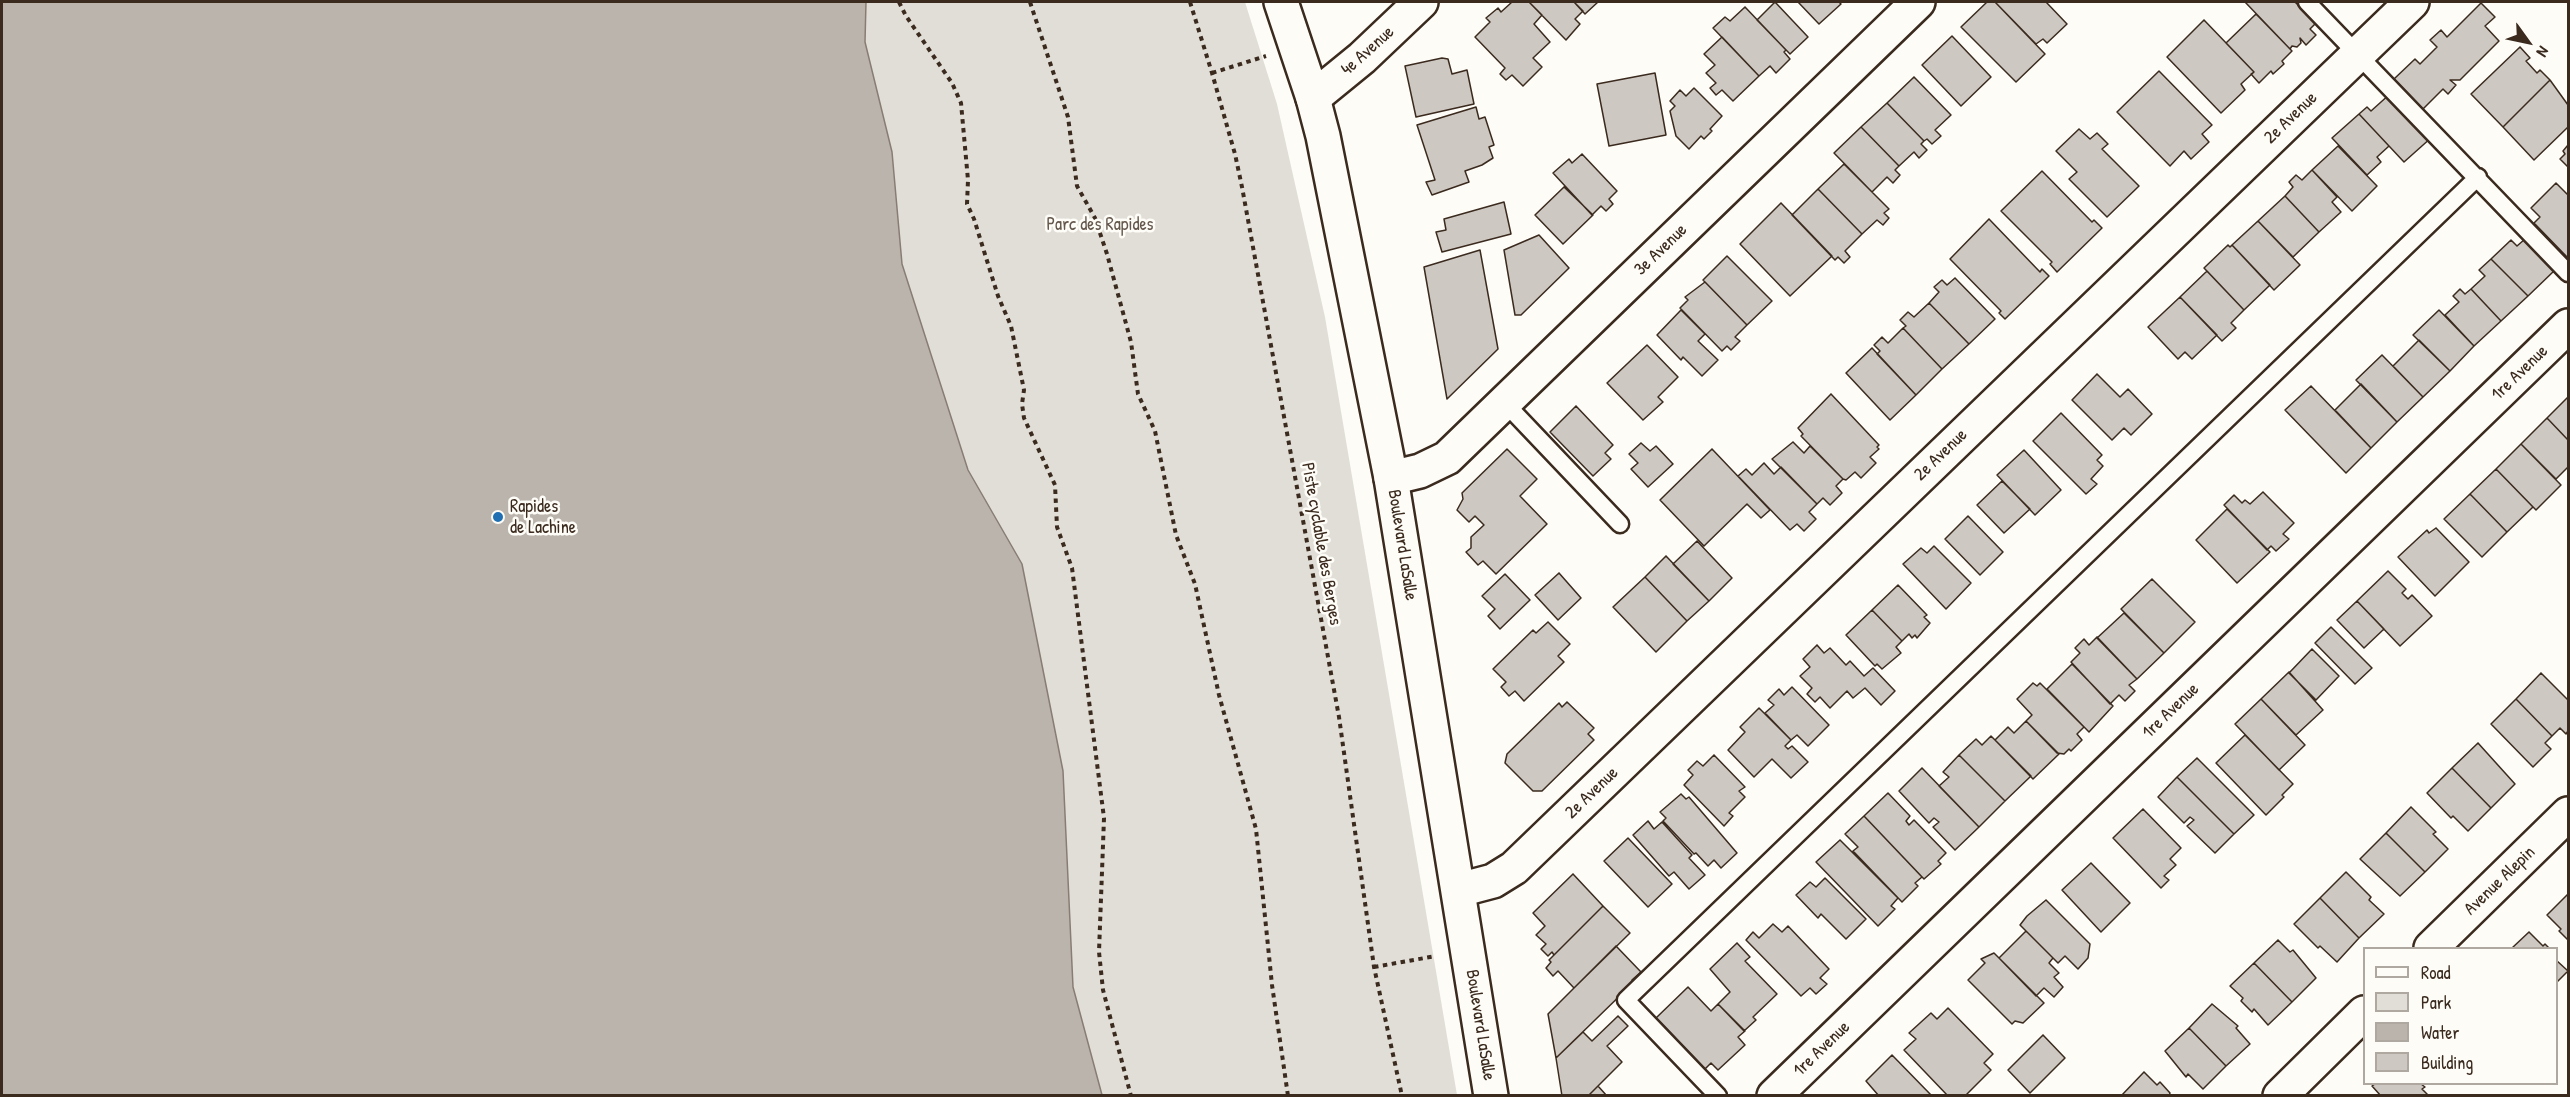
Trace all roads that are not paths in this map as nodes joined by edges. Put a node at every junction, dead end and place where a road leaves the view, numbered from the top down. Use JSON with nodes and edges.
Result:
{"nodes":[{"id":1,"x":1281,"y":2,"type":"edge"},
{"id":2,"x":1421,"y":2,"type":"edge"},
{"id":3,"x":1917,"y":2,"type":"edge"},
{"id":4,"x":2307,"y":2,"type":"edge"},
{"id":5,"x":2412,"y":2,"type":"edge"},
{"id":6,"x":2358,"y":52,"type":"junction"},
{"id":7,"x":1313,"y":98,"type":"junction"},
{"id":8,"x":2478,"y":177,"type":"junction"},
{"id":9,"x":2568,"y":273,"type":"edge"},
{"id":10,"x":2568,"y":326,"type":"edge"},
{"id":11,"x":1504,"y":402,"type":"junction"},
{"id":12,"x":1391,"y":478,"type":"junction"},
{"id":13,"x":1620,"y":524,"type":"dead end"},
{"id":14,"x":2568,"y":814,"type":"edge"},
{"id":15,"x":1459,"y":890,"type":"junction"},
{"id":16,"x":2432,"y":947,"type":"edge"},
{"id":17,"x":2363,"y":1014,"type":"edge"},
{"id":18,"x":1491,"y":1095,"type":"edge"},
{"id":19,"x":1718,"y":1095,"type":"edge"},
{"id":20,"x":1774,"y":1095,"type":"edge"},
{"id":21,"x":2280,"y":1095,"type":"edge"}],
"edges":[{"from":1,"to":7,"type":"street","name":"Boulevard LaSalle"},
{"from":2,"to":7,"type":"street","name":"4e Avenue"},
{"from":3,"to":11,"type":"street","name":"3e Avenue"},
{"from":4,"to":6,"type":"lane"},
{"from":5,"to":6,"type":"street","name":"2e Avenue"},
{"from":6,"to":8,"type":"lane"},
{"from":6,"to":15,"type":"street","name":"2e Avenue"},
{"from":7,"to":12,"type":"street","name":"Boulevard LaSalle"},
{"from":8,"to":9,"type":"lane"},
{"from":8,"to":19,"type":"lane"},
{"from":10,"to":20,"type":"street","name":"1re Avenue"},
{"from":11,"to":12,"type":"street","name":"3e Avenue"},
{"from":11,"to":13,"type":"lane"},
{"from":12,"to":15,"type":"street","name":"Boulevard LaSalle"},
{"from":14,"to":16,"type":"street","name":"Avenue Alepin"},
{"from":15,"to":18,"type":"street","name":"Boulevard LaSalle"},
{"from":17,"to":21,"type":"street"}]}
